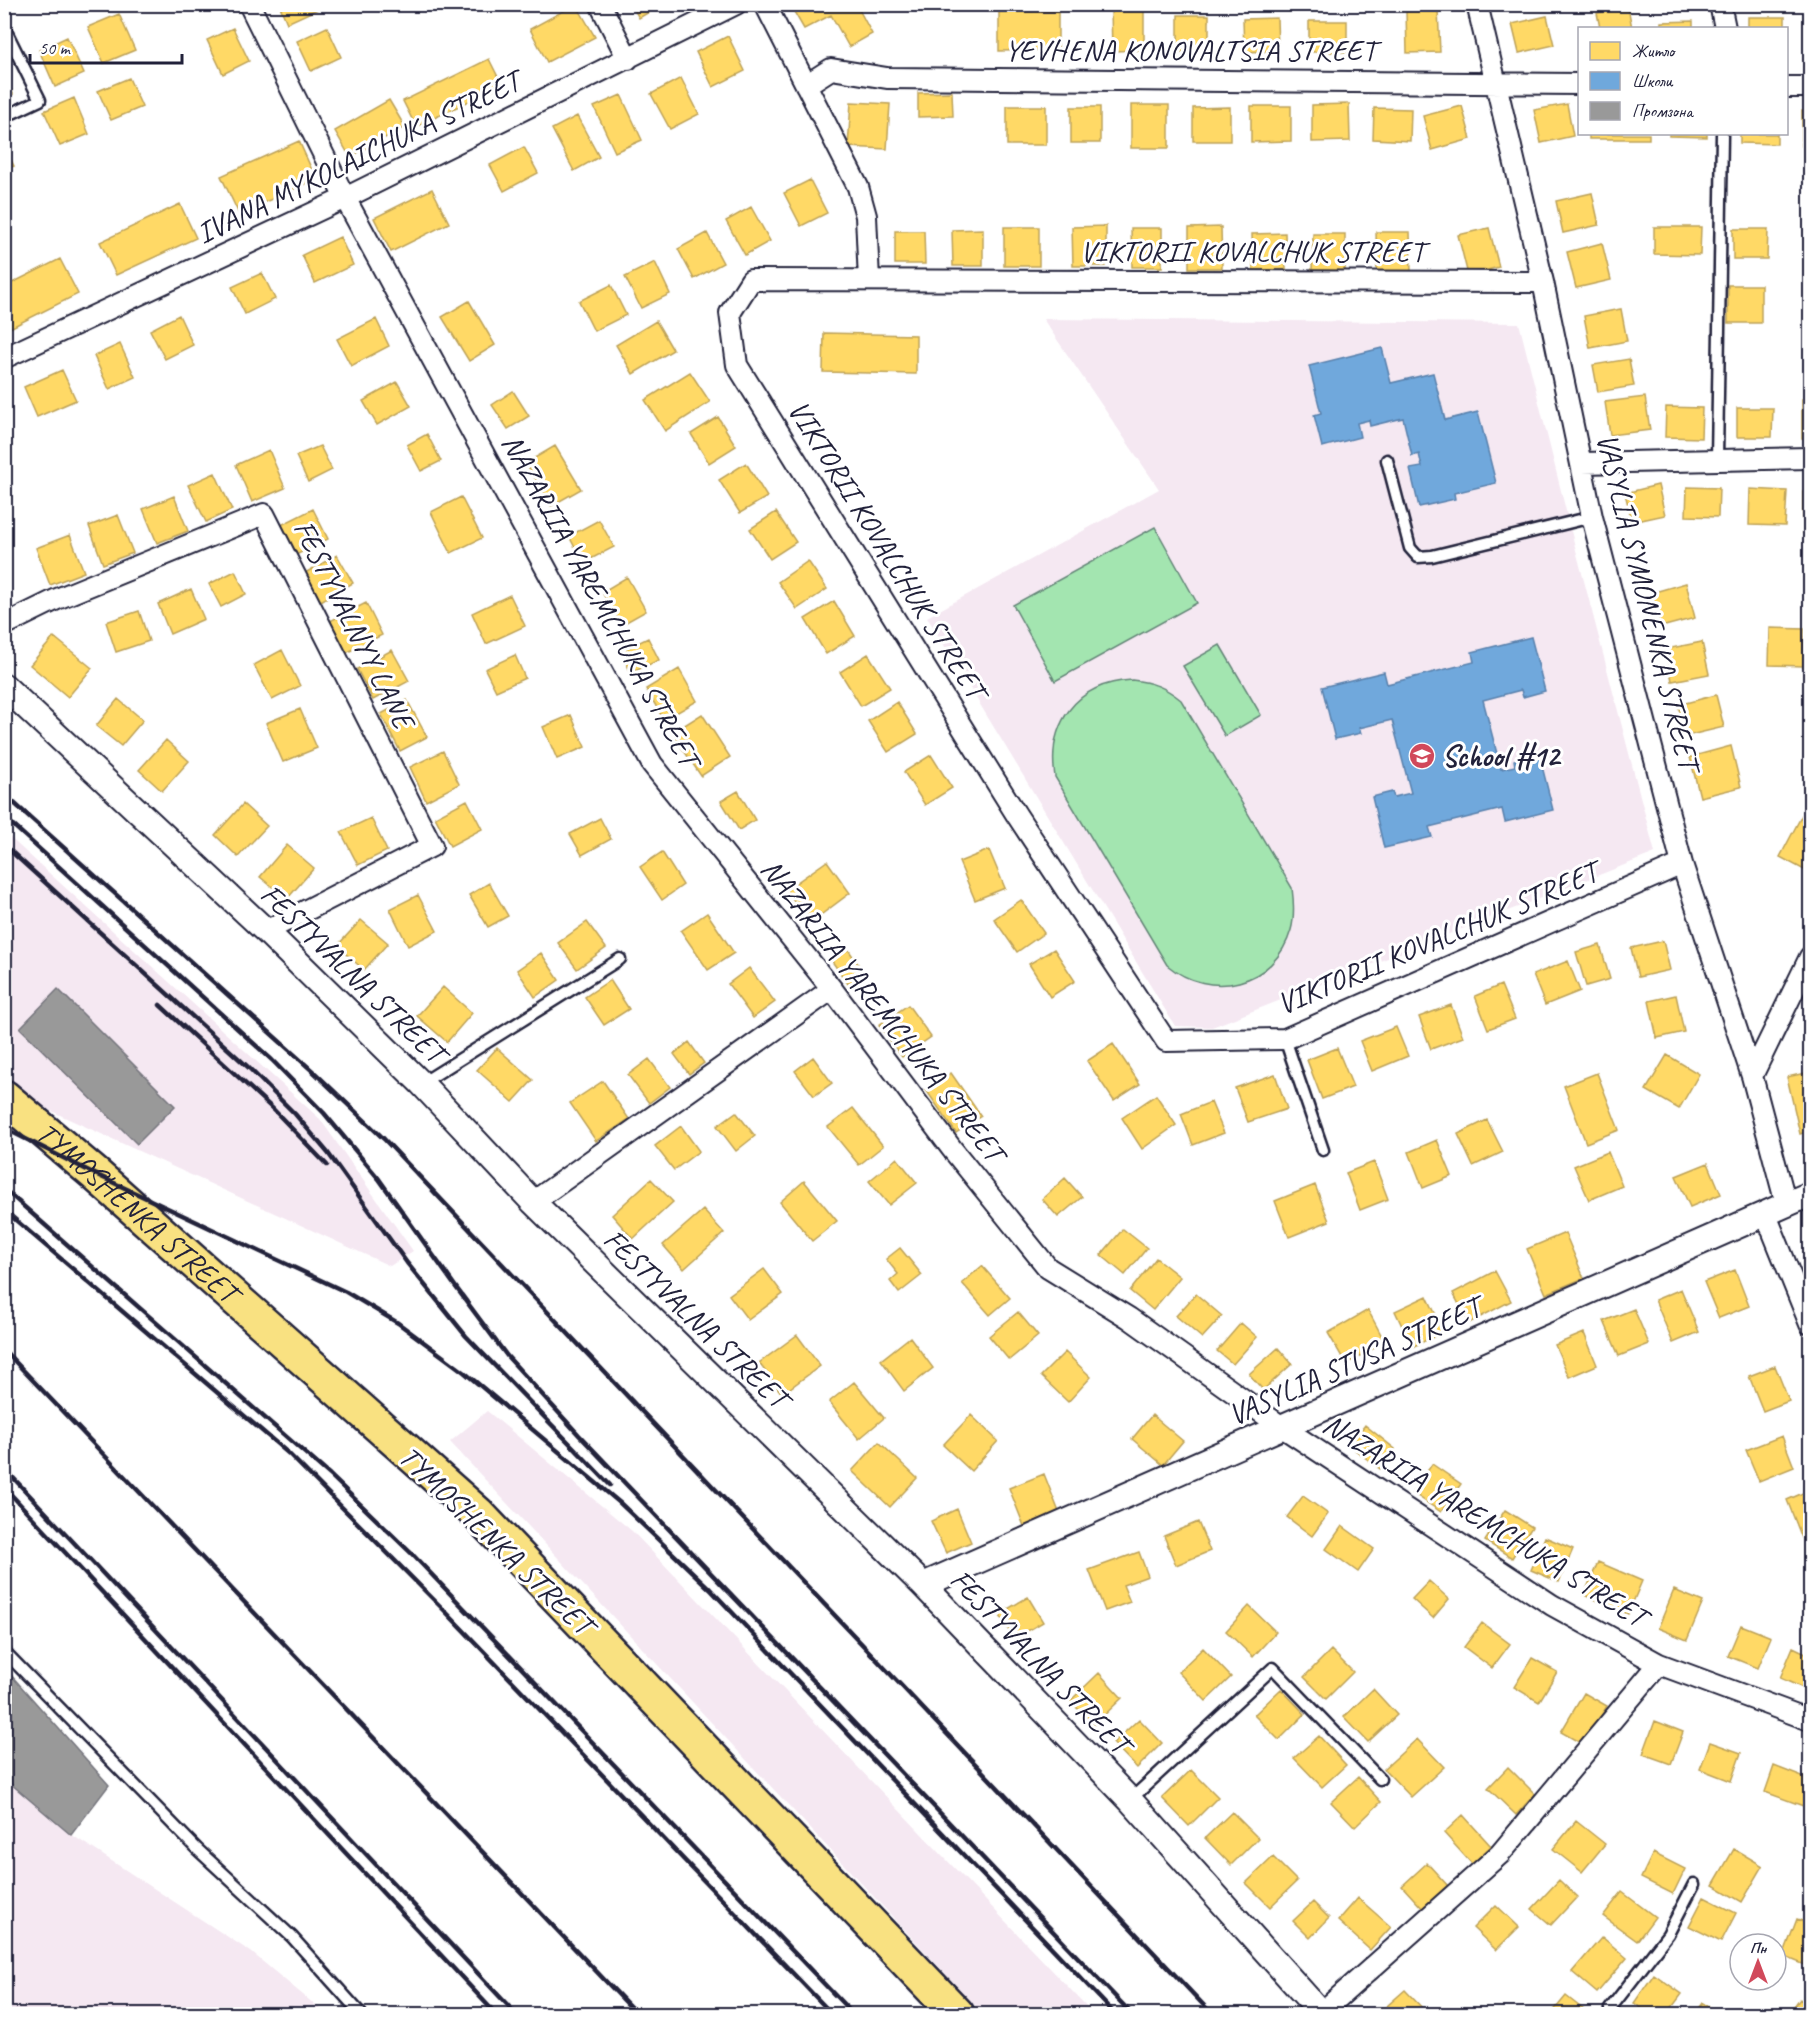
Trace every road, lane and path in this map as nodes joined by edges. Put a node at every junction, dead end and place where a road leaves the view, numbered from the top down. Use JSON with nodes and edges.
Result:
{"nodes":[{"id":1,"x":249,"y":4,"type":"edge"},
{"id":2,"x":600,"y":4,"type":"edge"},
{"id":3,"x":736,"y":4,"type":"edge"},
{"id":4,"x":765,"y":4,"type":"edge"},
{"id":5,"x":1477,"y":4,"type":"edge"},
{"id":6,"x":1720,"y":4,"type":"edge"},
{"id":7,"x":4,"y":27,"type":"edge"},
{"id":8,"x":1725,"y":27,"type":"edge"},
{"id":9,"x":628,"y":59,"type":"junction"},
{"id":10,"x":1497,"y":83,"type":"junction"},
{"id":11,"x":806,"y":84,"type":"junction"},
{"id":12,"x":1578,"y":84,"type":"edge"},
{"id":13,"x":1788,"y":87,"type":"edge"},
{"id":14,"x":1810,"y":87,"type":"edge"},
{"id":15,"x":4,"y":117,"type":"edge"},
{"id":16,"x":1722,"y":135,"type":"edge"},
{"id":17,"x":345,"y":198,"type":"junction"},
{"id":18,"x":869,"y":279,"type":"junction"},
{"id":19,"x":1543,"y":282,"type":"junction"},
{"id":20,"x":4,"y":358,"type":"edge"},
{"id":21,"x":1810,"y":458,"type":"edge"},
{"id":22,"x":1387,"y":460,"type":"dead end"},
{"id":23,"x":1717,"y":460,"type":"junction"},
{"id":24,"x":1582,"y":463,"type":"junction"},
{"id":25,"x":1592,"y":516,"type":"junction"},
{"id":26,"x":4,"y":625,"type":"edge"},
{"id":27,"x":4,"y":686,"type":"edge"},
{"id":28,"x":1682,"y":864,"type":"junction"},
{"id":29,"x":266,"y":931,"type":"junction"},
{"id":30,"x":1810,"y":957,"type":"edge"},
{"id":31,"x":620,"y":959,"type":"dead end"},
{"id":32,"x":832,"y":989,"type":"junction"},
{"id":33,"x":1285,"y":1039,"type":"junction"},
{"id":34,"x":1752,"y":1076,"type":"junction"},
{"id":35,"x":422,"y":1083,"type":"junction"},
{"id":36,"x":4,"y":1097,"type":"edge"},
{"id":37,"x":1323,"y":1150,"type":"dead end"},
{"id":38,"x":1810,"y":1194,"type":"edge"},
{"id":39,"x":532,"y":1202,"type":"junction"},
{"id":40,"x":1776,"y":1209,"type":"junction"},
{"id":41,"x":1810,"y":1324,"type":"edge"},
{"id":42,"x":1282,"y":1427,"type":"junction"},
{"id":43,"x":923,"y":1585,"type":"junction"},
{"id":44,"x":4,"y":1651,"type":"edge"},
{"id":45,"x":1659,"y":1664,"type":"junction"},
{"id":46,"x":1810,"y":1720,"type":"edge"},
{"id":47,"x":1380,"y":1779,"type":"dead end"},
{"id":48,"x":1130,"y":1800,"type":"junction"},
{"id":49,"x":1694,"y":1884,"type":"dead end"},
{"id":50,"x":361,"y":2014,"type":"edge"},
{"id":51,"x":957,"y":2014,"type":"edge"},
{"id":52,"x":1322,"y":2014,"type":"edge"},
{"id":53,"x":1614,"y":2014,"type":"edge"}],
"edges":[{"from":1,"to":17,"type":"street","name":"NAZARIIA YAREMCHUKA STREET"},
{"from":2,"to":9,"type":"street"},
{"from":3,"to":9,"type":"street","name":"IVANA MYKOLAICHUKA STREET"},
{"from":4,"to":11,"type":"street"},
{"from":5,"to":10,"type":"street","name":"VASYLIA SYMONENKA STREET"},
{"from":6,"to":8,"type":"street"},
{"from":7,"to":15,"type":"lane"},
{"from":9,"to":17,"type":"street","name":"IVANA MYKOLAICHUKA STREET"},
{"from":10,"to":11,"type":"street","name":"YEVHENA KONOVALTSIA STREET"},
{"from":10,"to":12,"type":"street","name":"YEVHENA KONOVALTSIA STREET"},
{"from":10,"to":19,"type":"street","name":"VASYLIA SYMONENKA STREET"},
{"from":11,"to":18,"type":"street"},
{"from":13,"to":14,"type":"street"},
{"from":16,"to":23,"type":"lane"},
{"from":17,"to":20,"type":"street","name":"IVANA MYKOLAICHUKA STREET"},
{"from":17,"to":32,"type":"street","name":"NAZARIIA YAREMCHUKA STREET"},
{"from":18,"to":19,"type":"street","name":"VIKTORII KOVALCHUK STREET"},
{"from":18,"to":33,"type":"street","name":"VIKTORII KOVALCHUK STREET"},
{"from":19,"to":24,"type":"street","name":"VASYLIA SYMONENKA STREET"},
{"from":21,"to":23,"type":"street"},
{"from":22,"to":25,"type":"lane"},
{"from":23,"to":24,"type":"street"},
{"from":24,"to":25,"type":"street","name":"VASYLIA SYMONENKA STREET"},
{"from":25,"to":28,"type":"street","name":"VASYLIA SYMONENKA STREET"},
{"from":26,"to":29,"type":"street","name":"FESTYVALNYY LANE"},
{"from":27,"to":29,"type":"street","name":"FESTYVALNA STREET"},
{"from":28,"to":33,"type":"street","name":"VIKTORII KOVALCHUK STREET"},
{"from":28,"to":34,"type":"street","name":"VASYLIA SYMONENKA STREET"},
{"from":29,"to":35,"type":"street","name":"FESTYVALNA STREET"},
{"from":30,"to":34,"type":"street"},
{"from":31,"to":35,"type":"lane"},
{"from":32,"to":39,"type":"street"},
{"from":32,"to":42,"type":"street","name":"NAZARIIA YAREMCHUKA STREET"},
{"from":33,"to":37,"type":"lane"},
{"from":34,"to":40,"type":"street","name":"VASYLIA SYMONENKA STREET"},
{"from":35,"to":39,"type":"street","name":"FESTYVALNA STREET"},
{"from":36,"to":51,"type":"highway","name":"TYMOSHENKA STREET"},
{"from":38,"to":40,"type":"street","name":"VASYLIA STUSA STREET"},
{"from":39,"to":43,"type":"street","name":"FESTYVALNA STREET"},
{"from":40,"to":41,"type":"street","name":"VASYLIA SYMONENKA STREET"},
{"from":40,"to":42,"type":"street","name":"VASYLIA STUSA STREET"},
{"from":42,"to":43,"type":"street","name":"VASYLIA STUSA STREET"},
{"from":42,"to":45,"type":"street","name":"NAZARIIA YAREMCHUKA STREET"},
{"from":43,"to":48,"type":"street","name":"FESTYVALNA STREET"},
{"from":44,"to":50,"type":"lane"},
{"from":45,"to":46,"type":"street","name":"NAZARIIA YAREMCHUKA STREET"},
{"from":45,"to":52,"type":"street"},
{"from":47,"to":48,"type":"lane"},
{"from":48,"to":52,"type":"street","name":"FESTYVALNA STREET"},
{"from":49,"to":53,"type":"lane"}]}
